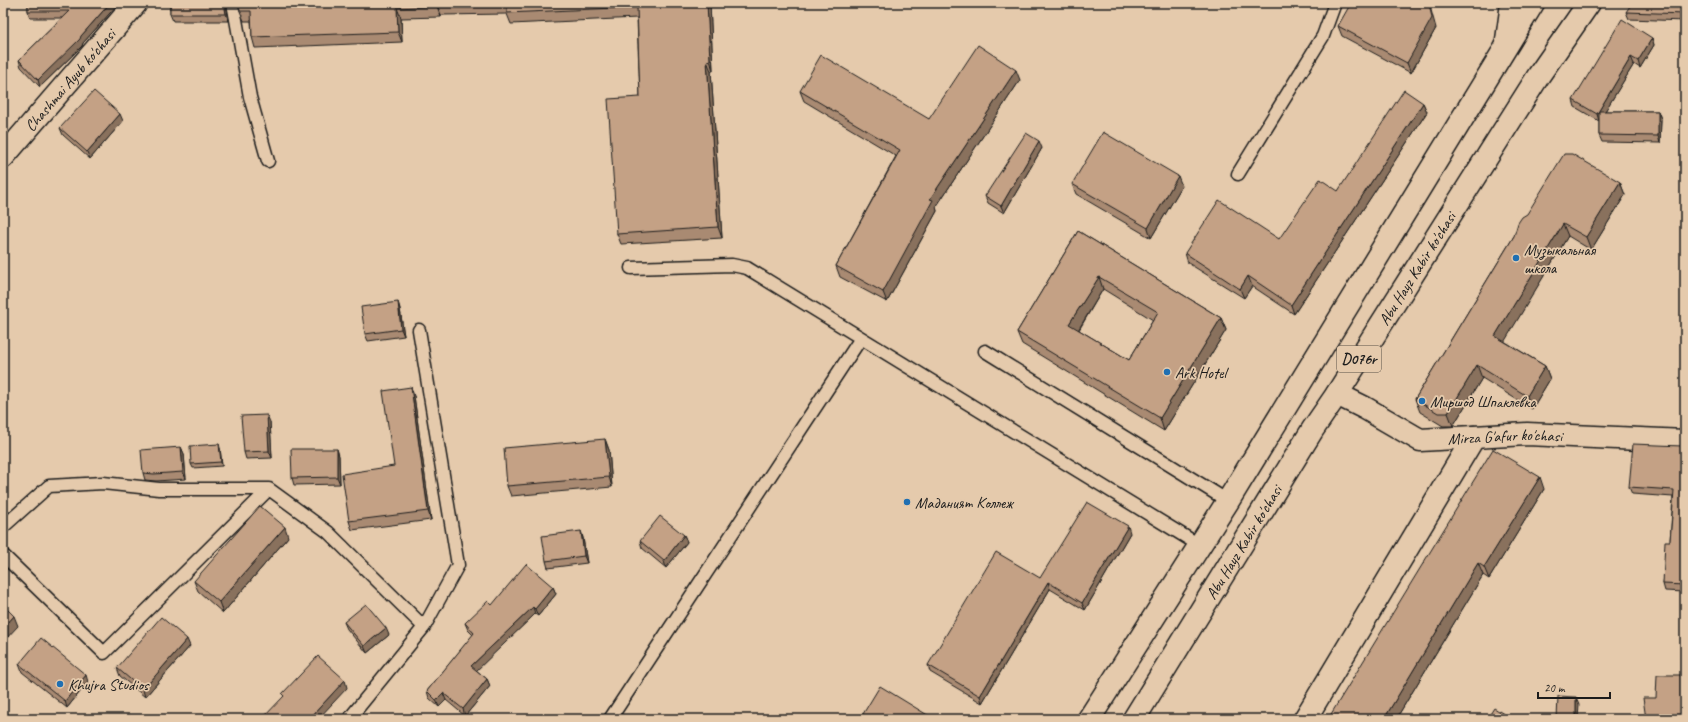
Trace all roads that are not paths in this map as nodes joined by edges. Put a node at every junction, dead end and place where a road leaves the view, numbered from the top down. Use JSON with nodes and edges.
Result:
{"nodes":[{"id":1,"x":136,"y":3,"type":"edge"},
{"id":2,"x":234,"y":3,"type":"edge"},
{"id":3,"x":1335,"y":3,"type":"edge"},
{"id":4,"x":1512,"y":3,"type":"edge"},
{"id":5,"x":1533,"y":3,"type":"edge"},
{"id":6,"x":1589,"y":3,"type":"edge"},
{"id":7,"x":1506,"y":47,"type":"junction"},
{"id":8,"x":3,"y":157,"type":"edge"},
{"id":9,"x":268,"y":161,"type":"dead end"},
{"id":10,"x":1238,"y":174,"type":"dead end"},
{"id":11,"x":631,"y":268,"type":"dead end"},
{"id":12,"x":419,"y":330,"type":"dead end"},
{"id":13,"x":861,"y":338,"type":"junction"},
{"id":14,"x":985,"y":351,"type":"dead end"},
{"id":15,"x":1337,"y":394,"type":"junction"},
{"id":16,"x":1474,"y":437,"type":"junction"},
{"id":17,"x":1685,"y":441,"type":"edge"},
{"id":18,"x":269,"y":490,"type":"junction"},
{"id":19,"x":1228,"y":501,"type":"junction"},
{"id":20,"x":3,"y":527,"type":"edge"},
{"id":21,"x":1200,"y":545,"type":"junction"},
{"id":22,"x":3,"y":555,"type":"edge"},
{"id":23,"x":424,"y":627,"type":"junction"},
{"id":24,"x":349,"y":719,"type":"edge"},
{"id":25,"x":610,"y":719,"type":"edge"},
{"id":26,"x":1089,"y":719,"type":"edge"},
{"id":27,"x":1134,"y":719,"type":"edge"},
{"id":28,"x":1305,"y":719,"type":"edge"}],
"edges":[{"from":1,"to":8,"type":"main road","name":"Chashmai Ayub ko'chasi"},
{"from":2,"to":9,"type":"lane"},
{"from":3,"to":10,"type":"lane"},
{"from":4,"to":7,"type":"main road","number":"D076r"},
{"from":5,"to":7,"type":"main road","number":"D076r"},
{"from":6,"to":15,"type":"main road","name":"Abu Hayz Kabir ko'chasi","number":"D076r"},
{"from":7,"to":19,"type":"main road","number":"D076r"},
{"from":11,"to":13,"type":"lane"},
{"from":12,"to":23,"type":"lane"},
{"from":13,"to":21,"type":"lane"},
{"from":13,"to":25,"type":"lane"},
{"from":14,"to":19,"type":"lane"},
{"from":15,"to":16,"type":"main road","name":"Mirza G'afur ko'chasi"},
{"from":15,"to":27,"type":"main road","name":"Abu Hayz Kabir ko'chasi","number":"D076r"},
{"from":16,"to":17,"type":"main road","name":"Mirza G'afur ko'chasi"},
{"from":16,"to":28,"type":"main road"},
{"from":18,"to":20,"type":"lane"},
{"from":18,"to":22,"type":"lane"},
{"from":18,"to":23,"type":"lane"},
{"from":19,"to":21,"type":"main road","number":"D076r"},
{"from":21,"to":26,"type":"main road","number":"D076r"},
{"from":23,"to":24,"type":"lane"}]}
